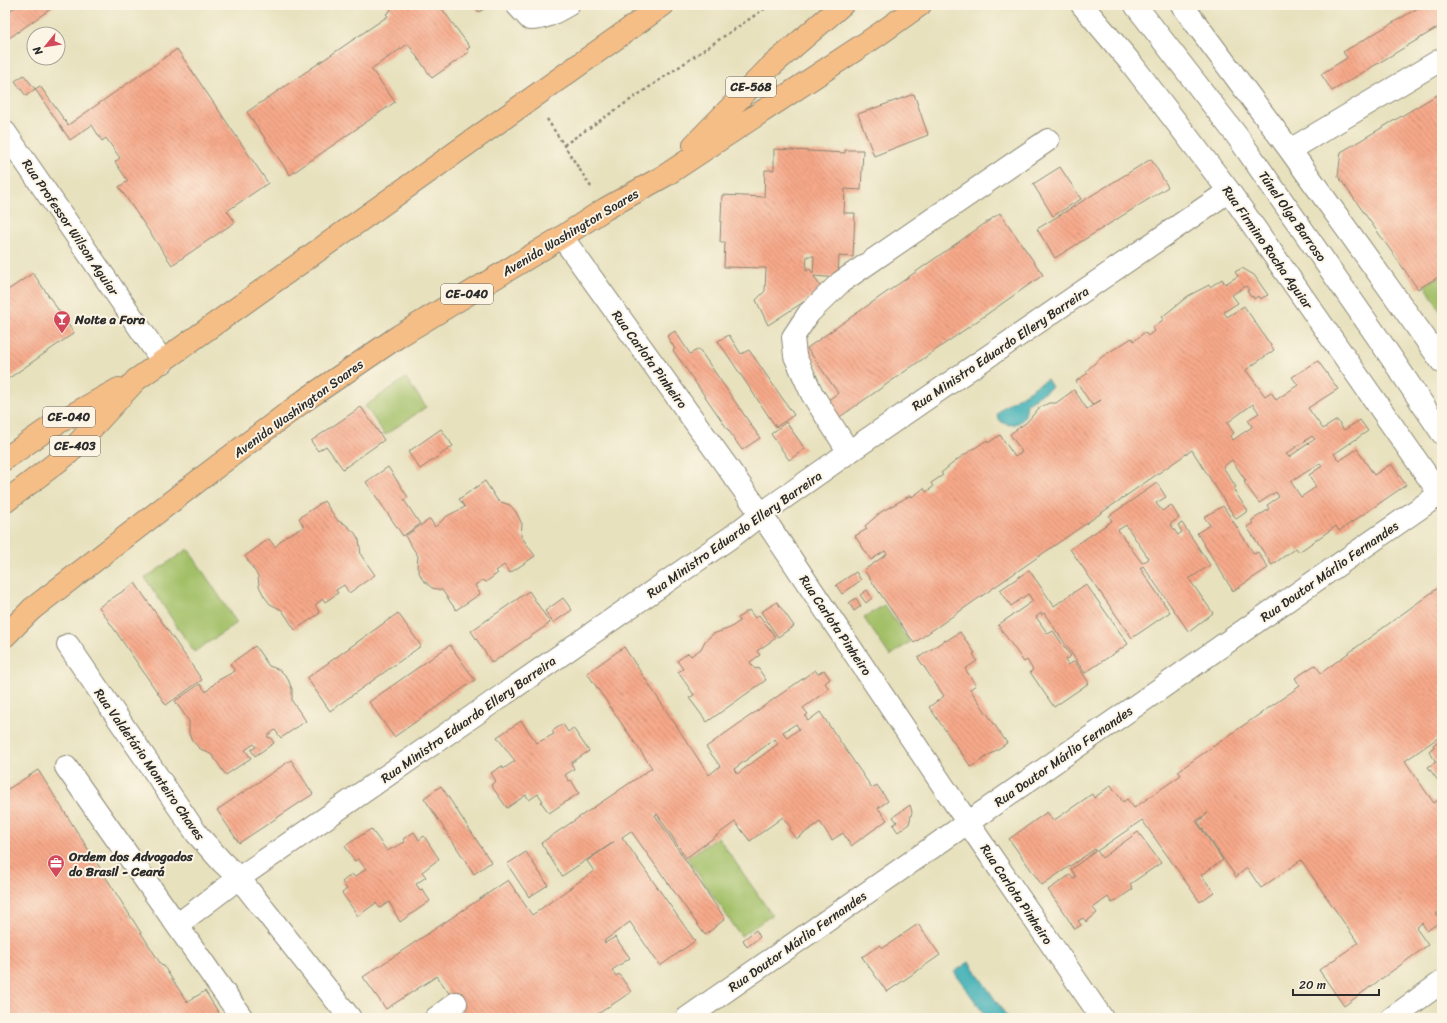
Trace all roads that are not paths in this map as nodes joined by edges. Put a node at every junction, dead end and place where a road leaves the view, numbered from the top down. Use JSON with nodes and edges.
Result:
{"nodes":[{"id":1,"x":517,"y":5,"type":"edge"},
{"id":2,"x":568,"y":5,"type":"edge"},
{"id":3,"x":663,"y":5,"type":"edge"},
{"id":4,"x":842,"y":5,"type":"edge"},
{"id":5,"x":920,"y":5,"type":"edge"},
{"id":6,"x":1082,"y":5,"type":"edge"},
{"id":7,"x":1182,"y":5,"type":"edge"},
{"id":8,"x":1136,"y":6,"type":"dead end"},
{"id":9,"x":1442,"y":59,"type":"edge"},
{"id":10,"x":5,"y":132,"type":"edge"},
{"id":11,"x":1048,"y":140,"type":"dead end"},
{"id":12,"x":1290,"y":150,"type":"junction"},
{"id":13,"x":666,"y":175,"type":"junction"},
{"id":14,"x":1229,"y":191,"type":"junction"},
{"id":15,"x":562,"y":237,"type":"junction"},
{"id":16,"x":163,"y":362,"type":"junction"},
{"id":17,"x":1442,"y":362,"type":"edge"},
{"id":18,"x":136,"y":380,"type":"junction"},
{"id":19,"x":1442,"y":433,"type":"edge"},
{"id":20,"x":849,"y":452,"type":"junction"},
{"id":21,"x":5,"y":459,"type":"edge"},
{"id":22,"x":1441,"y":496,"type":"edge"},
{"id":23,"x":5,"y":502,"type":"edge"},
{"id":24,"x":761,"y":514,"type":"junction"},
{"id":25,"x":32,"y":609,"type":"junction"},
{"id":26,"x":5,"y":623,"type":"edge"},
{"id":27,"x":5,"y":636,"type":"edge"},
{"id":28,"x":68,"y":645,"type":"dead end"},
{"id":29,"x":66,"y":767,"type":"dead end"},
{"id":30,"x":968,"y":822,"type":"junction"},
{"id":31,"x":239,"y":878,"type":"junction"},
{"id":32,"x":177,"y":925,"type":"junction"},
{"id":33,"x":1442,"y":982,"type":"edge"},
{"id":34,"x":456,"y":1003,"type":"dead end"},
{"id":35,"x":242,"y":1018,"type":"edge"},
{"id":36,"x":350,"y":1018,"type":"edge"},
{"id":37,"x":436,"y":1018,"type":"edge"},
{"id":38,"x":686,"y":1018,"type":"edge"},
{"id":39,"x":1102,"y":1018,"type":"edge"},
{"id":40,"x":1392,"y":1018,"type":"edge"}],
"edges":[{"from":1,"to":2,"type":"street"},
{"from":3,"to":16,"type":"main road","number":"CE-040"},
{"from":4,"to":13,"type":"main road","number":"CE-568"},
{"from":5,"to":13,"type":"main road","name":"Avenida Washington Soares","number":"CE-040"},
{"from":6,"to":14,"type":"street","name":"Rua Firmino Rocha Aguiar"},
{"from":7,"to":12,"type":"street"},
{"from":8,"to":19,"type":"street","name":"Túnel Olga Barroso"},
{"from":9,"to":12,"type":"street"},
{"from":10,"to":16,"type":"street","name":"Rua Professor Wilson Aguiar"},
{"from":11,"to":20,"type":"street"},
{"from":12,"to":17,"type":"street"},
{"from":13,"to":15,"type":"main road","name":"Avenida Washington Soares","number":"CE-040"},
{"from":14,"to":20,"type":"street","name":"Rua Ministro Eduardo Ellery Barreira"},
{"from":14,"to":22,"type":"street","name":"Rua Firmino Rocha Aguiar"},
{"from":15,"to":24,"type":"street","name":"Rua Carlota Pinheiro"},
{"from":15,"to":25,"type":"main road","name":"Avenida Washington Soares","number":"CE-040"},
{"from":16,"to":18,"type":"main road","number":"CE-040"},
{"from":18,"to":21,"type":"main road","number":"CE-040"},
{"from":18,"to":23,"type":"main road","number":"CE-403"},
{"from":20,"to":24,"type":"street","name":"Rua Ministro Eduardo Ellery Barreira"},
{"from":22,"to":30,"type":"street","name":"Rua Doutor Márlio Fernandes"},
{"from":24,"to":30,"type":"street","name":"Rua Carlota Pinheiro"},
{"from":24,"to":31,"type":"street","name":"Rua Ministro Eduardo Ellery Barreira"},
{"from":25,"to":26,"type":"main road","name":"Avenida Washington Soares","number":"CE-040"},
{"from":25,"to":27,"type":"main road","name":"Avenida Washington Soares"},
{"from":28,"to":31,"type":"street","name":"Rua Valdetário Monteiro Chaves"},
{"from":29,"to":32,"type":"street"},
{"from":30,"to":38,"type":"street","name":"Rua Doutor Márlio Fernandes"},
{"from":30,"to":39,"type":"street","name":"Rua Carlota Pinheiro"},
{"from":31,"to":32,"type":"street","name":"Rua Ministro Eduardo Ellery Barreira"},
{"from":31,"to":36,"type":"street","name":"Rua Valdetário Monteiro Chaves"},
{"from":32,"to":35,"type":"street"},
{"from":33,"to":40,"type":"street"},
{"from":34,"to":37,"type":"street"}]}
